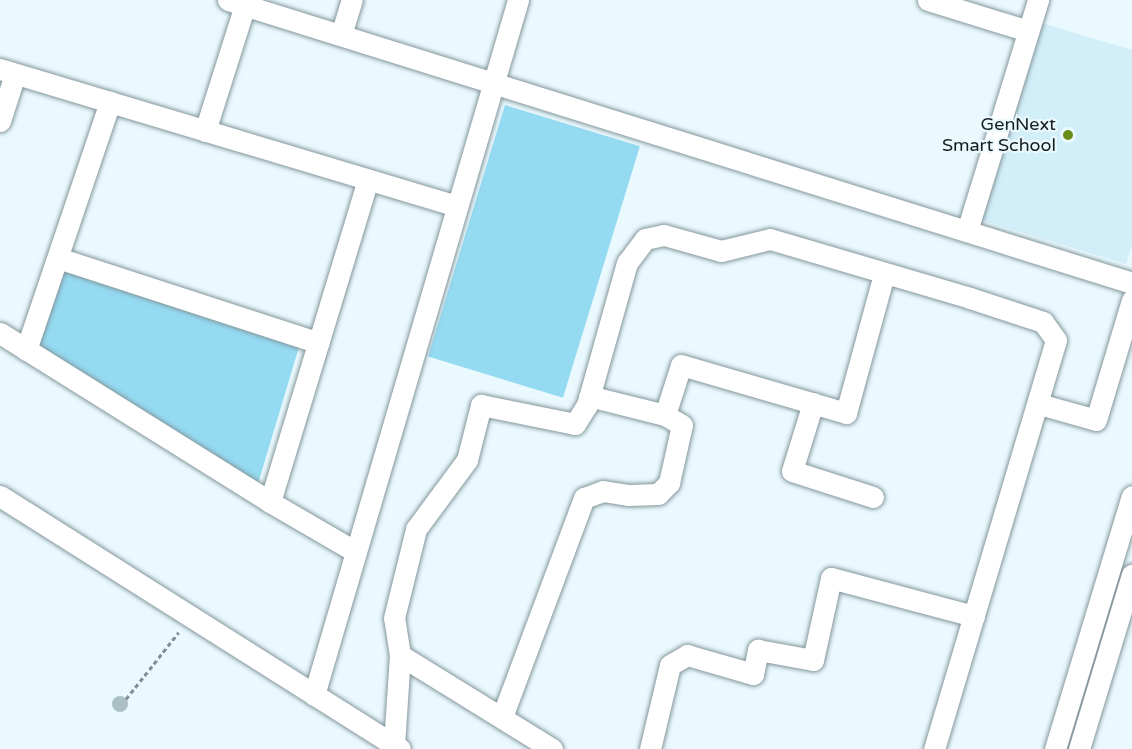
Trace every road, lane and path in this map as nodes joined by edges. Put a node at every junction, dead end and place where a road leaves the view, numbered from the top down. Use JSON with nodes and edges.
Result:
{"nodes":[{"id":1,"x":352,"y":0,"type":"edge"},
{"id":2,"x":518,"y":0,"type":"edge"},
{"id":3,"x":928,"y":0,"type":"edge"},
{"id":4,"x":1038,"y":0,"type":"edge"},
{"id":5,"x":237,"y":3,"type":"edge"},
{"id":6,"x":1028,"y":31,"type":"junction"},
{"id":7,"x":341,"y":35,"type":"junction"},
{"id":8,"x":7,"y":72,"type":"edge"},
{"id":9,"x":492,"y":83,"type":"junction"},
{"id":10,"x":110,"y":102,"type":"junction"},
{"id":11,"x":0,"y":121,"type":"edge"},
{"id":12,"x":205,"y":131,"type":"junction"},
{"id":13,"x":368,"y":180,"type":"junction"},
{"id":14,"x":456,"y":206,"type":"junction"},
{"id":15,"x":967,"y":231,"type":"junction"},
{"id":16,"x":58,"y":258,"type":"junction"},
{"id":17,"x":884,"y":274,"type":"junction"},
{"id":18,"x":1132,"y":283,"type":"edge"},
{"id":19,"x":1132,"y":300,"type":"edge"},
{"id":20,"x":0,"y":333,"type":"edge"},
{"id":21,"x":319,"y":343,"type":"junction"},
{"id":22,"x":26,"y":350,"type":"junction"},
{"id":23,"x":589,"y":396,"type":"junction"},
{"id":24,"x":813,"y":403,"type":"junction"},
{"id":25,"x":1039,"y":404,"type":"junction"},
{"id":26,"x":665,"y":415,"type":"junction"},
{"id":27,"x":0,"y":496,"type":"edge"},
{"id":28,"x":1132,"y":496,"type":"edge"},
{"id":29,"x":873,"y":497,"type":"dead end"},
{"id":30,"x":270,"y":502,"type":"junction"},
{"id":31,"x":356,"y":552,"type":"junction"},
{"id":32,"x":1132,"y":575,"type":"edge"},
{"id":33,"x":974,"y":616,"type":"junction"},
{"id":34,"x":191,"y":617,"type":"junction"},
{"id":35,"x":400,"y":655,"type":"junction"},
{"id":36,"x":314,"y":695,"type":"junction"},
{"id":37,"x":126,"y":699,"type":"dead end"},
{"id":38,"x":502,"y":717,"type":"junction"},
{"id":39,"x":397,"y":747,"type":"edge"},
{"id":40,"x":552,"y":749,"type":"edge"},
{"id":41,"x":650,"y":749,"type":"edge"},
{"id":42,"x":934,"y":749,"type":"edge"},
{"id":43,"x":1055,"y":749,"type":"edge"},
{"id":44,"x":1079,"y":749,"type":"edge"}],
"edges":[{"from":1,"to":7,"type":"street"},
{"from":2,"to":9,"type":"street"},
{"from":3,"to":6,"type":"street"},
{"from":4,"to":6,"type":"street"},
{"from":5,"to":7,"type":"street"},
{"from":5,"to":12,"type":"street"},
{"from":6,"to":15,"type":"street"},
{"from":7,"to":9,"type":"street"},
{"from":8,"to":10,"type":"street"},
{"from":8,"to":11,"type":"street"},
{"from":9,"to":14,"type":"street"},
{"from":9,"to":15,"type":"street"},
{"from":10,"to":12,"type":"street"},
{"from":10,"to":16,"type":"street"},
{"from":12,"to":13,"type":"street"},
{"from":13,"to":14,"type":"street"},
{"from":13,"to":21,"type":"street"},
{"from":14,"to":31,"type":"street"},
{"from":15,"to":18,"type":"street"},
{"from":16,"to":21,"type":"street"},
{"from":16,"to":22,"type":"street"},
{"from":17,"to":23,"type":"street"},
{"from":17,"to":24,"type":"street"},
{"from":17,"to":25,"type":"street"},
{"from":19,"to":25,"type":"street"},
{"from":20,"to":22,"type":"street"},
{"from":21,"to":30,"type":"street"},
{"from":22,"to":30,"type":"street"},
{"from":23,"to":26,"type":"street"},
{"from":23,"to":35,"type":"street"},
{"from":24,"to":26,"type":"street"},
{"from":24,"to":29,"type":"street"},
{"from":25,"to":33,"type":"street"},
{"from":26,"to":38,"type":"street"},
{"from":27,"to":34,"type":"street"},
{"from":28,"to":43,"type":"street"},
{"from":30,"to":31,"type":"street"},
{"from":31,"to":36,"type":"street"},
{"from":32,"to":44,"type":"street"},
{"from":33,"to":41,"type":"street"},
{"from":33,"to":42,"type":"street"},
{"from":34,"to":36,"type":"street"},
{"from":34,"to":37,"type":"path"},
{"from":35,"to":38,"type":"street"},
{"from":35,"to":39,"type":"street"},
{"from":36,"to":39,"type":"street"},
{"from":38,"to":40,"type":"street"}]}
